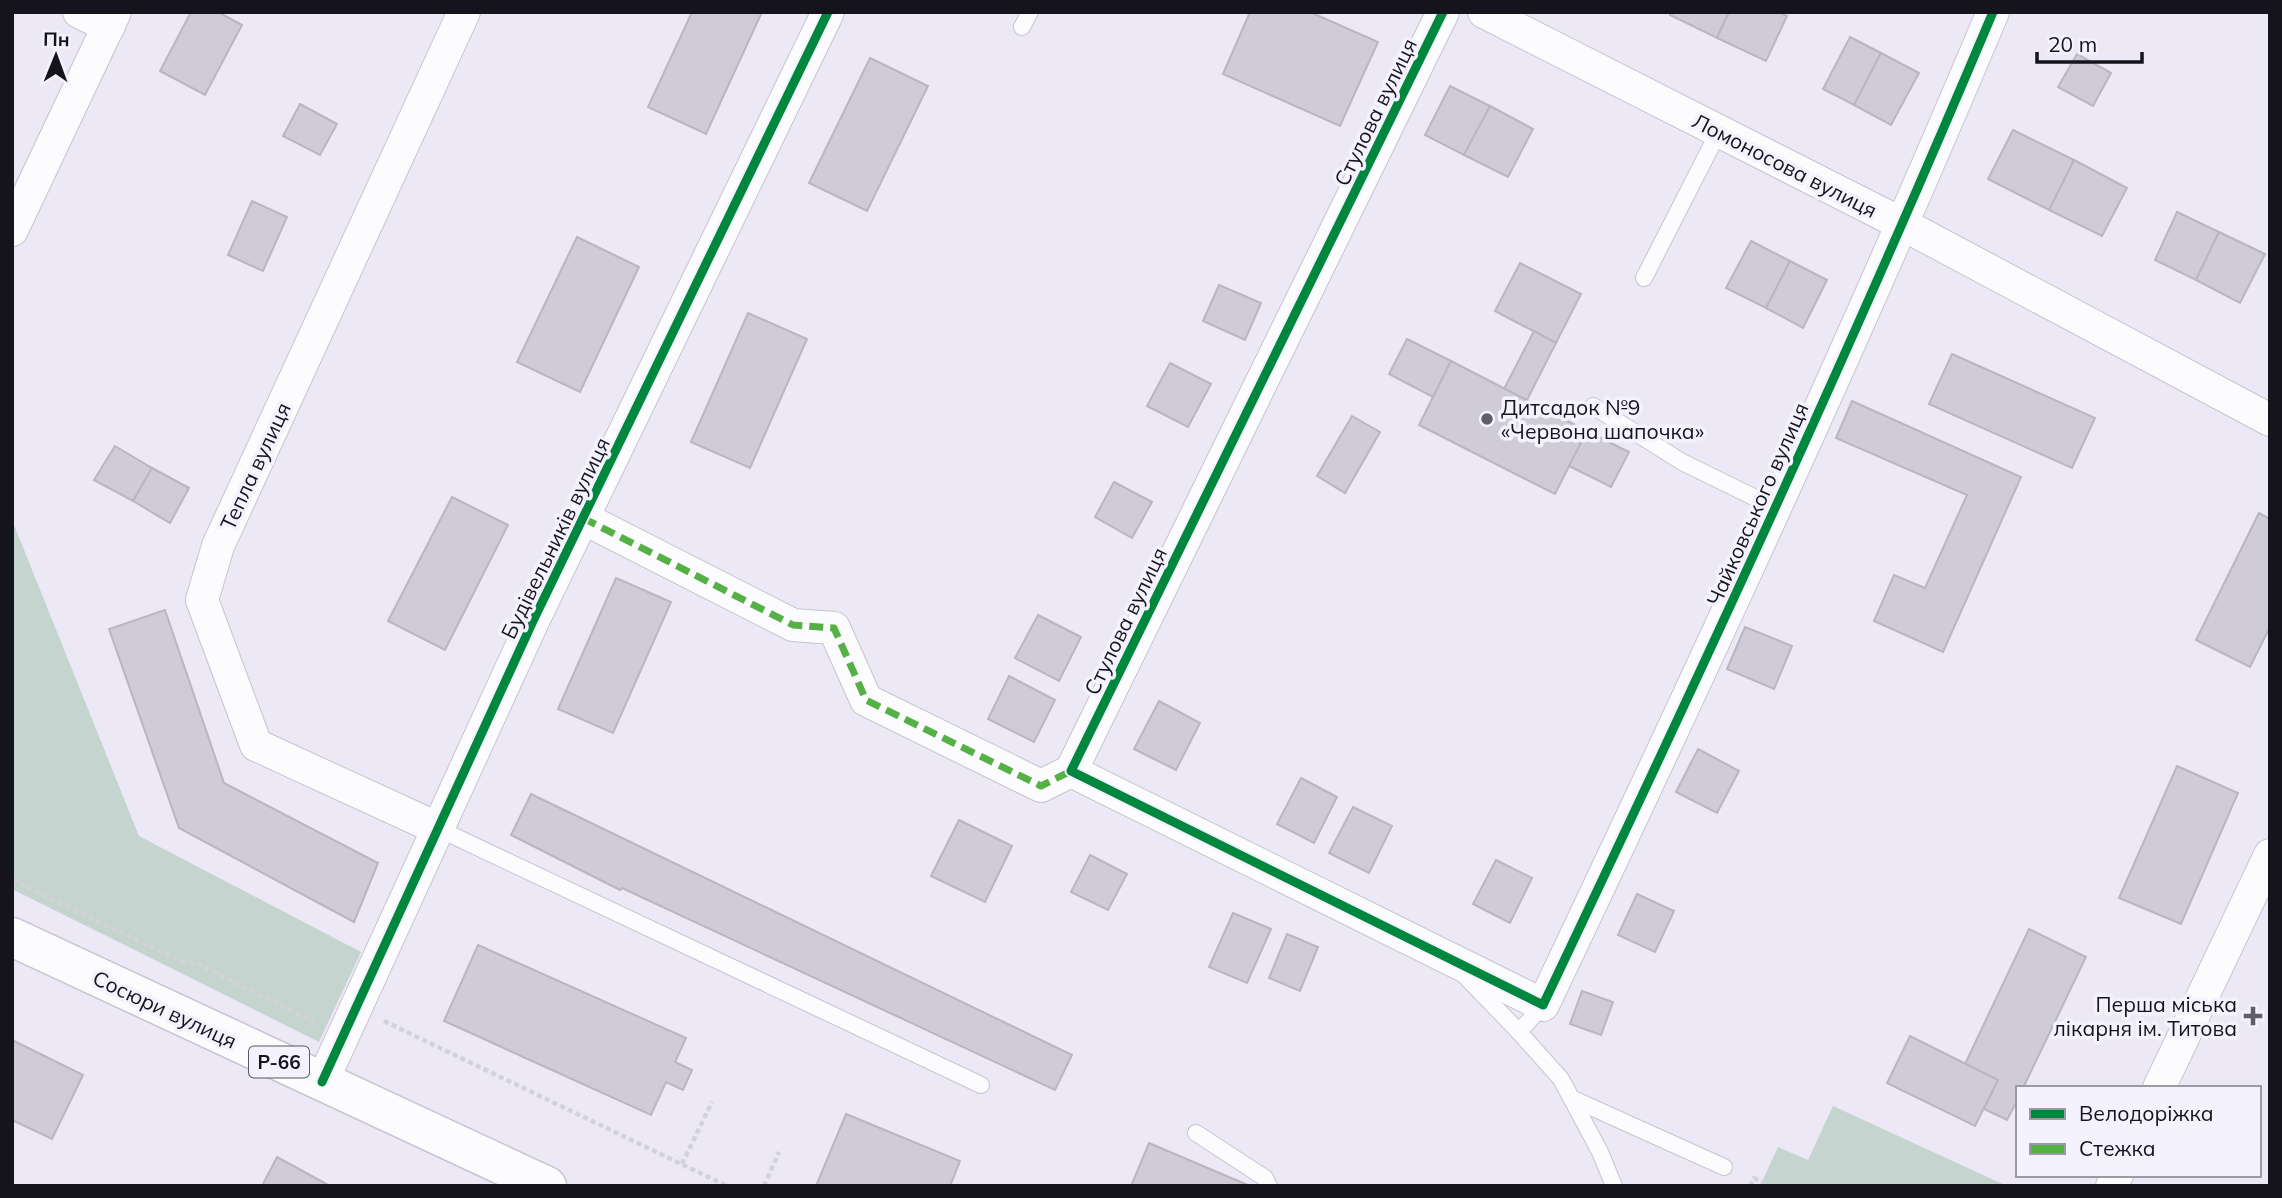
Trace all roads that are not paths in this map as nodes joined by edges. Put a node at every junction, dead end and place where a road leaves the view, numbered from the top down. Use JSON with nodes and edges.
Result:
{"nodes":[{"id":1,"x":79,"y":12,"type":"edge"},
{"id":2,"x":464,"y":12,"type":"edge"},
{"id":3,"x":828,"y":12,"type":"edge"},
{"id":4,"x":1030,"y":12,"type":"edge"},
{"id":5,"x":1443,"y":12,"type":"edge"},
{"id":6,"x":1484,"y":12,"type":"edge"},
{"id":7,"x":1993,"y":12,"type":"edge"},
{"id":8,"x":112,"y":19,"type":"edge"},
{"id":9,"x":1022,"y":27,"type":"dead end"},
{"id":10,"x":1719,"y":131,"type":"junction"},
{"id":11,"x":1903,"y":225,"type":"junction"},
{"id":12,"x":12,"y":230,"type":"edge"},
{"id":13,"x":1644,"y":278,"type":"dead end"},
{"id":14,"x":1593,"y":406,"type":"dead end"},
{"id":15,"x":2270,"y":420,"type":"edge"},
{"id":16,"x":1774,"y":507,"type":"junction"},
{"id":17,"x":583,"y":517,"type":"junction"},
{"id":18,"x":1070,"y":771,"type":"junction"},
{"id":19,"x":439,"y":829,"type":"junction"},
{"id":20,"x":2270,"y":855,"type":"edge"},
{"id":21,"x":12,"y":937,"type":"edge"},
{"id":22,"x":1446,"y":957,"type":"junction"},
{"id":23,"x":1543,"y":1005,"type":"junction"},
{"id":24,"x":1519,"y":1032,"type":"junction"},
{"id":25,"x":322,"y":1082,"type":"junction"},
{"id":26,"x":981,"y":1085,"type":"dead end"},
{"id":27,"x":2160,"y":1086,"type":"edge"},
{"id":28,"x":1571,"y":1098,"type":"junction"},
{"id":29,"x":1196,"y":1133,"type":"dead end"},
{"id":30,"x":1724,"y":1167,"type":"dead end"},
{"id":31,"x":547,"y":1186,"type":"edge"},
{"id":32,"x":1269,"y":1186,"type":"edge"},
{"id":33,"x":1614,"y":1186,"type":"edge"}],
"edges":[{"from":1,"to":8,"type":"street"},
{"from":2,"to":19,"type":"street","name":"Тепла вулиця"},
{"from":3,"to":17,"type":"street","name":"Будівельників вулиця"},
{"from":4,"to":9,"type":"lane"},
{"from":5,"to":18,"type":"street","name":"Стулова вулиця"},
{"from":6,"to":10,"type":"street","name":"Ломоносова вулиця"},
{"from":7,"to":11,"type":"street","name":"Чайковського вулиця"},
{"from":8,"to":12,"type":"street"},
{"from":10,"to":11,"type":"street","name":"Ломоносова вулиця"},
{"from":10,"to":13,"type":"lane"},
{"from":11,"to":15,"type":"street","name":"Ломоносова вулиця"},
{"from":11,"to":16,"type":"street","name":"Чайковського вулиця"},
{"from":14,"to":16,"type":"lane"},
{"from":16,"to":23,"type":"street","name":"Чайковського вулиця"},
{"from":17,"to":18,"type":"street"},
{"from":17,"to":19,"type":"street","name":"Будівельників вулиця"},
{"from":18,"to":22,"type":"street"},
{"from":19,"to":25,"type":"street","name":"Будівельників вулиця"},
{"from":19,"to":26,"type":"lane"},
{"from":20,"to":27,"type":"street"},
{"from":21,"to":25,"type":"main road","name":"Сосюри вулиця","number":"Р-66"},
{"from":22,"to":23,"type":"street"},
{"from":22,"to":24,"type":"lane"},
{"from":23,"to":24,"type":"lane"},
{"from":24,"to":28,"type":"lane"},
{"from":25,"to":31,"type":"main road","name":"Сосюри вулиця","number":"Р-66"},
{"from":28,"to":30,"type":"lane"},
{"from":28,"to":33,"type":"lane"},
{"from":29,"to":32,"type":"lane"}]}
